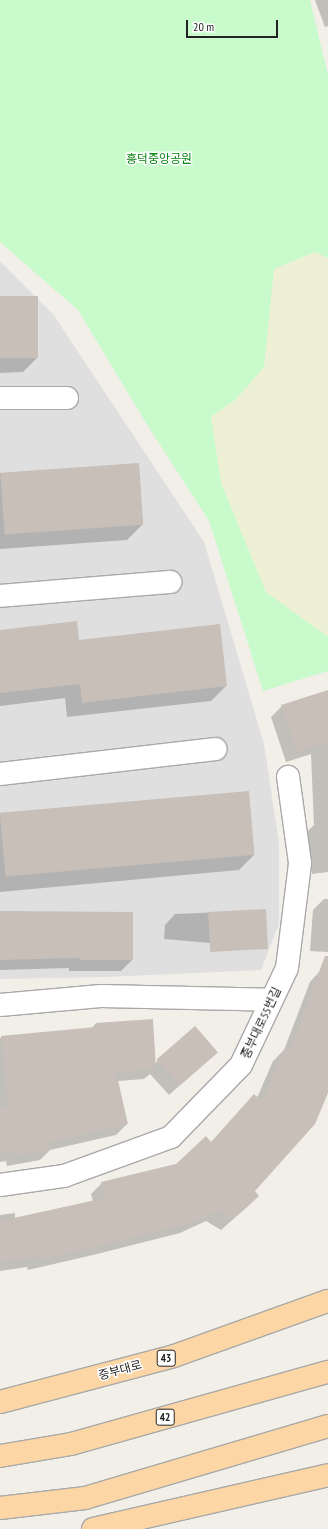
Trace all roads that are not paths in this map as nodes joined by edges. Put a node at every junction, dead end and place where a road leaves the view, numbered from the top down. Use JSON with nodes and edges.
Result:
{"nodes":[{"id":1,"x":0,"y":398,"type":"edge"},
{"id":2,"x":67,"y":398,"type":"dead end"},
{"id":3,"x":170,"y":582,"type":"dead end"},
{"id":4,"x":0,"y":596,"type":"edge"},
{"id":5,"x":216,"y":749,"type":"dead end"},
{"id":6,"x":0,"y":774,"type":"edge"},
{"id":7,"x":288,"y":777,"type":"dead end"},
{"id":8,"x":271,"y":1000,"type":"junction"},
{"id":9,"x":0,"y":1005,"type":"edge"},
{"id":10,"x":0,"y":1185,"type":"edge"},
{"id":11,"x":328,"y":1301,"type":"edge"},
{"id":12,"x":328,"y":1372,"type":"edge"},
{"id":13,"x":0,"y":1402,"type":"edge"},
{"id":14,"x":328,"y":1426,"type":"edge"},
{"id":15,"x":0,"y":1456,"type":"edge"},
{"id":16,"x":328,"y":1476,"type":"edge"},
{"id":17,"x":0,"y":1508,"type":"edge"},
{"id":18,"x":93,"y":1529,"type":"edge"}],
"edges":[{"from":1,"to":2,"type":"street"},
{"from":3,"to":4,"type":"street"},
{"from":5,"to":6,"type":"street"},
{"from":7,"to":8,"type":"street","name":"중부대로55번길"},
{"from":8,"to":9,"type":"street"},
{"from":8,"to":10,"type":"street","name":"중부대로55번길"},
{"from":11,"to":13,"type":"main road","name":"중부대로","number":"43"},
{"from":12,"to":15,"type":"main road","number":"42"},
{"from":14,"to":17,"type":"main road"},
{"from":16,"to":18,"type":"main road"}]}
